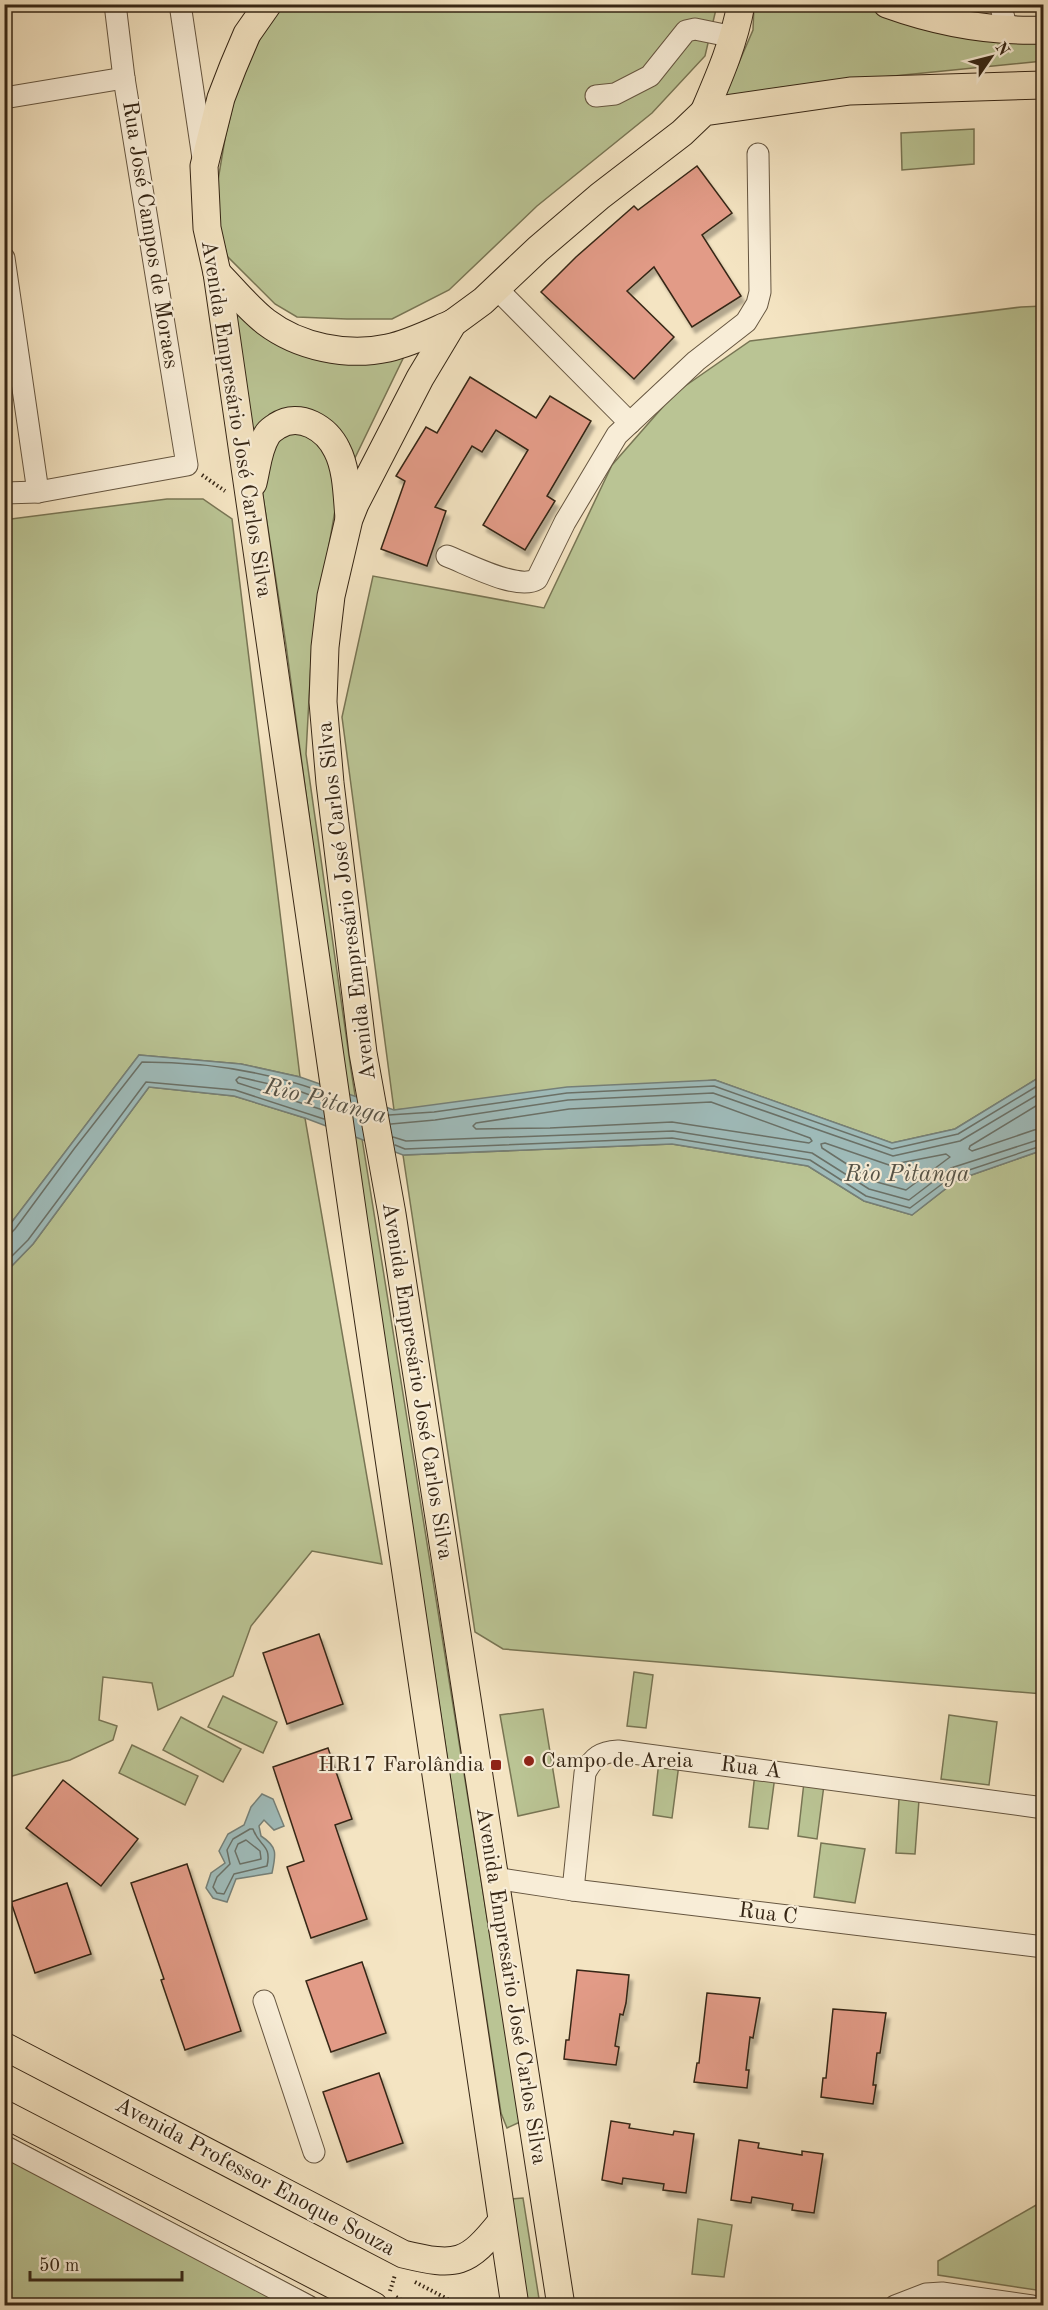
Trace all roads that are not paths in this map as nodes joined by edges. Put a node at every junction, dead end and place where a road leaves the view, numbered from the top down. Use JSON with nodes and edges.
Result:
{"nodes":[{"id":1,"x":114,"y":4,"type":"edge"},
{"id":2,"x":180,"y":4,"type":"edge"},
{"id":3,"x":268,"y":4,"type":"edge"},
{"id":4,"x":741,"y":4,"type":"edge"},
{"id":5,"x":887,"y":4,"type":"edge"},
{"id":6,"x":1000,"y":4,"type":"edge"},
{"id":7,"x":926,"y":10,"type":"edge"},
{"id":8,"x":1044,"y":30,"type":"edge"},
{"id":9,"x":1008,"y":32,"type":"junction"},
{"id":10,"x":734,"y":37,"type":"junction"},
{"id":11,"x":124,"y":78,"type":"junction"},
{"id":12,"x":1044,"y":85,"type":"edge"},
{"id":13,"x":596,"y":96,"type":"dead end"},
{"id":14,"x":4,"y":98,"type":"edge"},
{"id":15,"x":704,"y":112,"type":"junction"},
{"id":16,"x":758,"y":154,"type":"dead end"},
{"id":17,"x":204,"y":166,"type":"junction"},
{"id":18,"x":4,"y":258,"type":"edge"},
{"id":19,"x":217,"y":273,"type":"junction"},
{"id":20,"x":496,"y":288,"type":"junction"},
{"id":21,"x":453,"y":323,"type":"junction"},
{"id":22,"x":630,"y":423,"type":"junction"},
{"id":23,"x":38,"y":492,"type":"junction"},
{"id":24,"x":4,"y":493,"type":"edge"},
{"id":25,"x":250,"y":503,"type":"junction"},
{"id":26,"x":349,"y":519,"type":"junction"},
{"id":27,"x":447,"y":556,"type":"dead end"},
{"id":28,"x":1044,"y":1808,"type":"edge"},
{"id":29,"x":494,"y":1878,"type":"junction"},
{"id":30,"x":573,"y":1890,"type":"junction"},
{"id":31,"x":1044,"y":1947,"type":"edge"},
{"id":32,"x":264,"y":2001,"type":"dead end"},
{"id":33,"x":4,"y":2046,"type":"edge"},
{"id":34,"x":4,"y":2114,"type":"edge"},
{"id":35,"x":4,"y":2146,"type":"edge"},
{"id":36,"x":314,"y":2152,"type":"dead end"},
{"id":37,"x":502,"y":2221,"type":"junction"},
{"id":38,"x":382,"y":2300,"type":"edge"},
{"id":39,"x":562,"y":2300,"type":"edge"},
{"id":40,"x":308,"y":2306,"type":"edge"},
{"id":41,"x":515,"y":2306,"type":"edge"},
{"id":42,"x":895,"y":2306,"type":"edge"},
{"id":43,"x":1032,"y":2306,"type":"edge"}],
"edges":[{"from":1,"to":11,"type":"street","name":"Rua José Campos de Moraes"},
{"from":2,"to":17,"type":"street"},
{"from":3,"to":17,"type":"main road","name":"Avenida Empresário José Carlos Silva"},
{"from":4,"to":10,"type":"main road"},
{"from":5,"to":7,"type":"main road"},
{"from":6,"to":9,"type":"street"},
{"from":7,"to":9,"type":"main road"},
{"from":8,"to":9,"type":"main road"},
{"from":10,"to":13,"type":"street"},
{"from":10,"to":15,"type":"main road"},
{"from":11,"to":14,"type":"street"},
{"from":11,"to":23,"type":"street","name":"Rua José Campos de Moraes"},
{"from":12,"to":15,"type":"main road"},
{"from":15,"to":20,"type":"main road","name":"Avenida Empresário José Carlos Silva"},
{"from":16,"to":22,"type":"street"},
{"from":17,"to":19,"type":"main road","name":"Avenida Empresário José Carlos Silva"},
{"from":18,"to":23,"type":"street"},
{"from":19,"to":21,"type":"main road"},
{"from":19,"to":25,"type":"main road","name":"Avenida Empresário José Carlos Silva"},
{"from":20,"to":21,"type":"main road","name":"Avenida Empresário José Carlos Silva"},
{"from":20,"to":22,"type":"street"},
{"from":21,"to":26,"type":"main road","name":"Avenida Empresário José Carlos Silva"},
{"from":22,"to":27,"type":"street"},
{"from":23,"to":24,"type":"street"},
{"from":25,"to":26,"type":"main road"},
{"from":25,"to":37,"type":"main road","name":"Avenida Empresário José Carlos Silva"},
{"from":26,"to":29,"type":"main road","name":"Avenida Empresário José Carlos Silva"},
{"from":28,"to":30,"type":"street","name":"Rua A"},
{"from":29,"to":30,"type":"street","name":"Rua C"},
{"from":29,"to":39,"type":"main road","name":"Avenida Empresário José Carlos Silva"},
{"from":30,"to":31,"type":"street","name":"Rua C"},
{"from":32,"to":36,"type":"street"},
{"from":33,"to":37,"type":"main road","name":"Avenida Professor Enoque Souza"},
{"from":34,"to":38,"type":"main road"},
{"from":35,"to":40,"type":"street"},
{"from":37,"to":41,"type":"main road","name":"Avenida Empresário José Carlos Silva"},
{"from":42,"to":43,"type":"street"}]}
